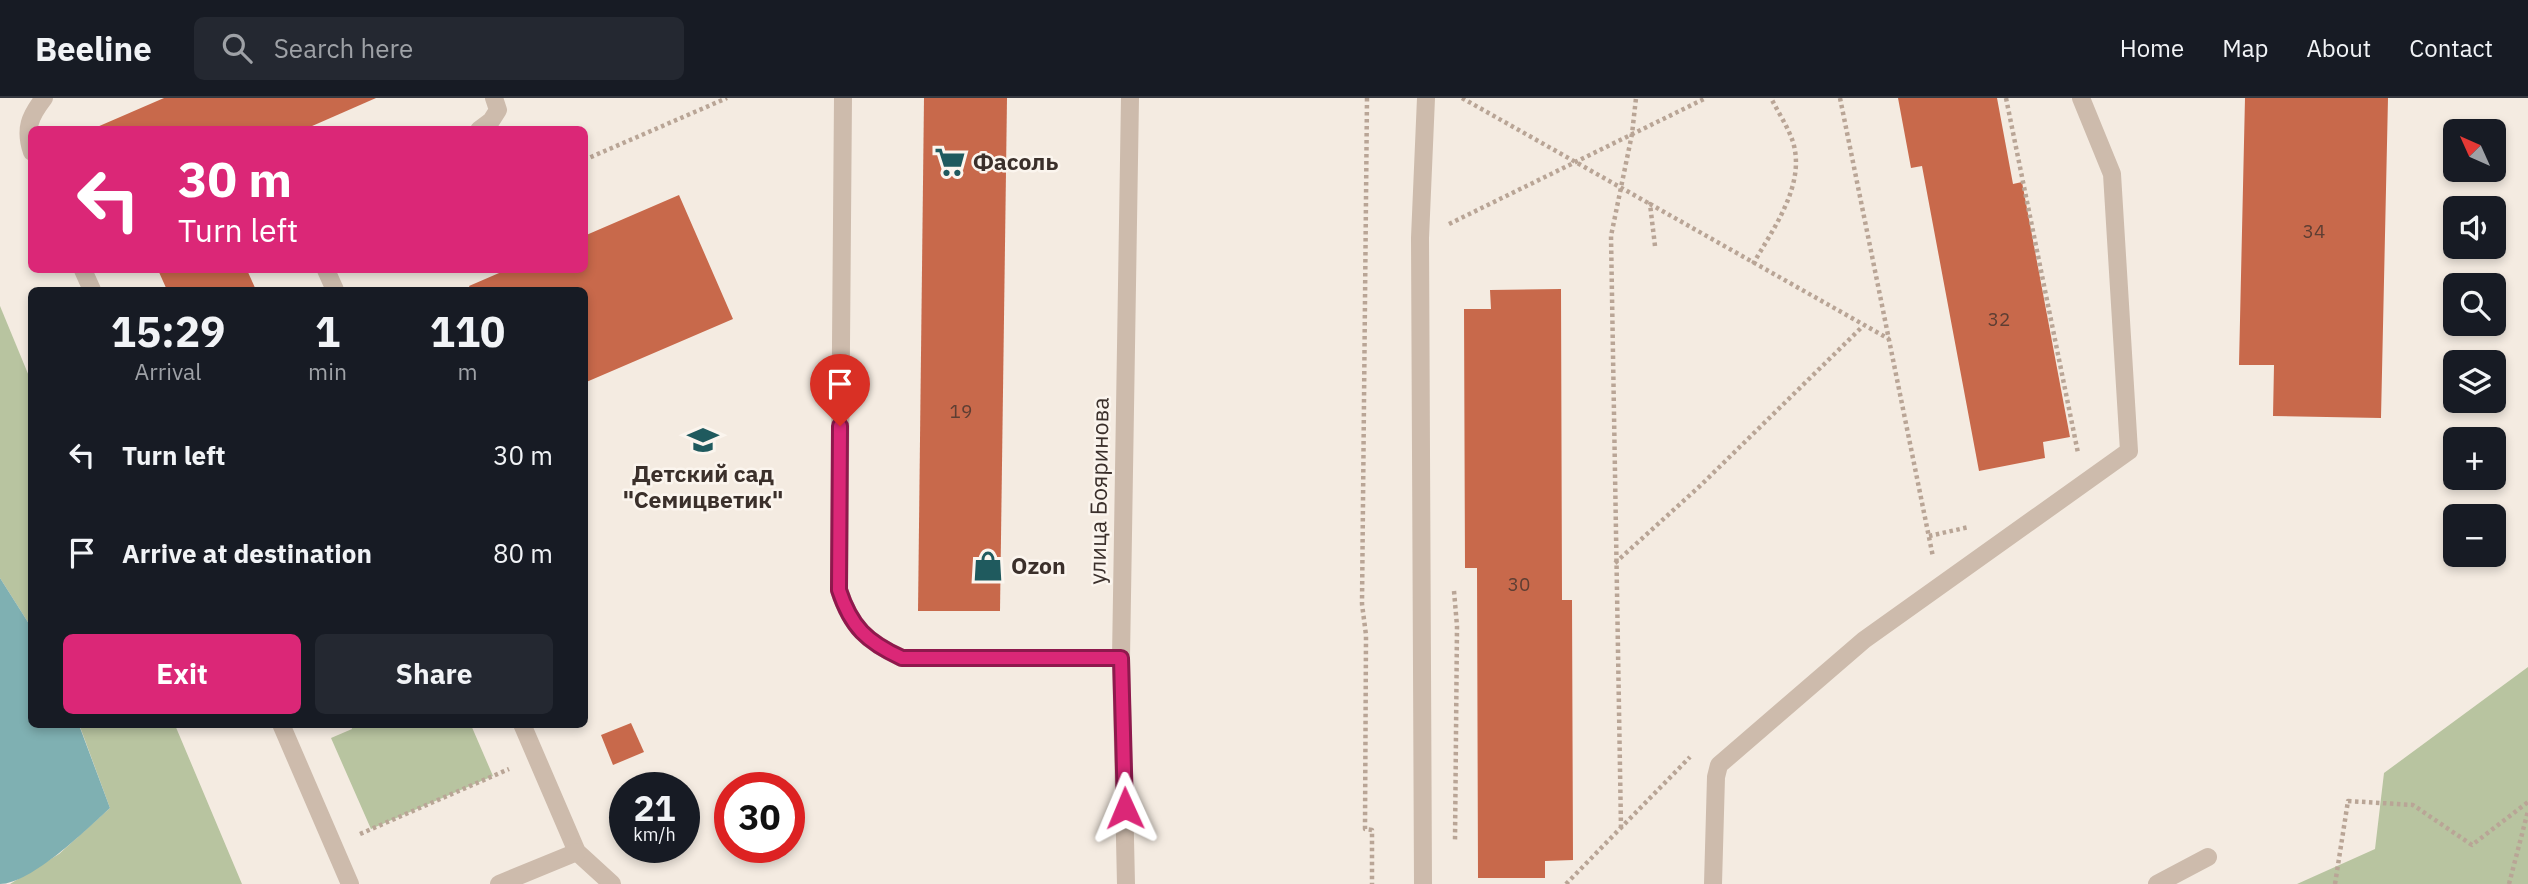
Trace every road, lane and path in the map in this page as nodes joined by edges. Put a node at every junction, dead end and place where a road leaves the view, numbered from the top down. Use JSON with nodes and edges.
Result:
{"nodes":[{"id":1,"x":44,"y":98,"type":"edge"},
{"id":2,"x":494,"y":98,"type":"edge"},
{"id":3,"x":727,"y":98,"type":"edge"},
{"id":4,"x":843,"y":98,"type":"edge"},
{"id":5,"x":1130,"y":98,"type":"edge"},
{"id":6,"x":1367,"y":98,"type":"edge"},
{"id":7,"x":1426,"y":98,"type":"edge"},
{"id":8,"x":1462,"y":98,"type":"edge"},
{"id":9,"x":1636,"y":98,"type":"edge"},
{"id":10,"x":1706,"y":98,"type":"edge"},
{"id":11,"x":1771,"y":98,"type":"edge"},
{"id":12,"x":1840,"y":98,"type":"edge"},
{"id":13,"x":2006,"y":98,"type":"edge"},
{"id":14,"x":2081,"y":98,"type":"edge"},
{"id":15,"x":28,"y":126,"type":"edge"},
{"id":16,"x":484,"y":126,"type":"edge"},
{"id":17,"x":1632,"y":134,"type":"junction"},
{"id":18,"x":588,"y":158,"type":"edge"},
{"id":19,"x":1572,"y":162,"type":"junction"},
{"id":20,"x":1620,"y":185,"type":"junction"},
{"id":21,"x":1650,"y":204,"type":"junction"},
{"id":22,"x":1420,"y":238,"type":"junction"},
{"id":23,"x":1654,"y":246,"type":"dead end"},
{"id":24,"x":1753,"y":264,"type":"junction"},
{"id":25,"x":1863,"y":326,"type":"junction"},
{"id":26,"x":1889,"y":339,"type":"junction"},
{"id":27,"x":2078,"y":457,"type":"dead end"},
{"id":28,"x":1976,"y":525,"type":"dead end"},
{"id":29,"x":1929,"y":536,"type":"junction"},
{"id":30,"x":1615,"y":564,"type":"junction"},
{"id":31,"x":1939,"y":588,"type":"junction"},
{"id":32,"x":1121,"y":658,"type":"junction"},
{"id":33,"x":283,"y":728,"type":"edge"},
{"id":34,"x":524,"y":728,"type":"edge"},
{"id":35,"x":536,"y":758,"type":"junction"},
{"id":36,"x":2528,"y":802,"type":"edge"},
{"id":37,"x":2528,"y":811,"type":"edge"},
{"id":38,"x":1621,"y":828,"type":"dead end"},
{"id":39,"x":333,"y":845,"type":"junction"},
{"id":40,"x":577,"y":852,"type":"junction"},
{"id":41,"x":2208,"y":857,"type":"dead end"},
{"id":42,"x":350,"y":884,"type":"edge"},
{"id":43,"x":499,"y":884,"type":"edge"},
{"id":44,"x":612,"y":884,"type":"edge"},
{"id":45,"x":1126,"y":884,"type":"edge"},
{"id":46,"x":1372,"y":884,"type":"edge"},
{"id":47,"x":1423,"y":884,"type":"edge"},
{"id":48,"x":1713,"y":884,"type":"edge"},
{"id":49,"x":2157,"y":884,"type":"edge"},
{"id":50,"x":2335,"y":884,"type":"edge"},
{"id":51,"x":2509,"y":884,"type":"edge"}],
"edges":[{"from":1,"to":15,"type":"street"},
{"from":2,"to":16,"type":"street"},
{"from":3,"to":18,"type":"path"},
{"from":4,"to":32,"type":"street"},
{"from":5,"to":32,"type":"street","name":"улица Бояринова"},
{"from":6,"to":46,"type":"path"},
{"from":7,"to":22,"type":"street"},
{"from":8,"to":19,"type":"path"},
{"from":9,"to":17,"type":"path"},
{"from":10,"to":17,"type":"path"},
{"from":11,"to":24,"type":"path"},
{"from":12,"to":26,"type":"path"},
{"from":13,"to":27,"type":"path"},
{"from":14,"to":31,"type":"street"},
{"from":17,"to":19,"type":"path"},
{"from":17,"to":20,"type":"path"},
{"from":19,"to":20,"type":"path"},
{"from":19,"to":22,"type":"path"},
{"from":20,"to":21,"type":"path"},
{"from":20,"to":30,"type":"path"},
{"from":21,"to":23,"type":"path"},
{"from":21,"to":24,"type":"path"},
{"from":22,"to":47,"type":"street"},
{"from":24,"to":25,"type":"path"},
{"from":25,"to":26,"type":"path"},
{"from":25,"to":30,"type":"path"},
{"from":26,"to":29,"type":"path"},
{"from":28,"to":29,"type":"path"},
{"from":29,"to":31,"type":"path"},
{"from":30,"to":38,"type":"path"},
{"from":31,"to":48,"type":"street"},
{"from":32,"to":45,"type":"street","name":"улица Бояринова"},
{"from":33,"to":39,"type":"street"},
{"from":34,"to":35,"type":"street"},
{"from":35,"to":39,"type":"path"},
{"from":35,"to":40,"type":"street"},
{"from":36,"to":50,"type":"path"},
{"from":37,"to":51,"type":"path"},
{"from":39,"to":42,"type":"street"},
{"from":40,"to":43,"type":"street"},
{"from":40,"to":44,"type":"street"},
{"from":41,"to":49,"type":"street"}]}
